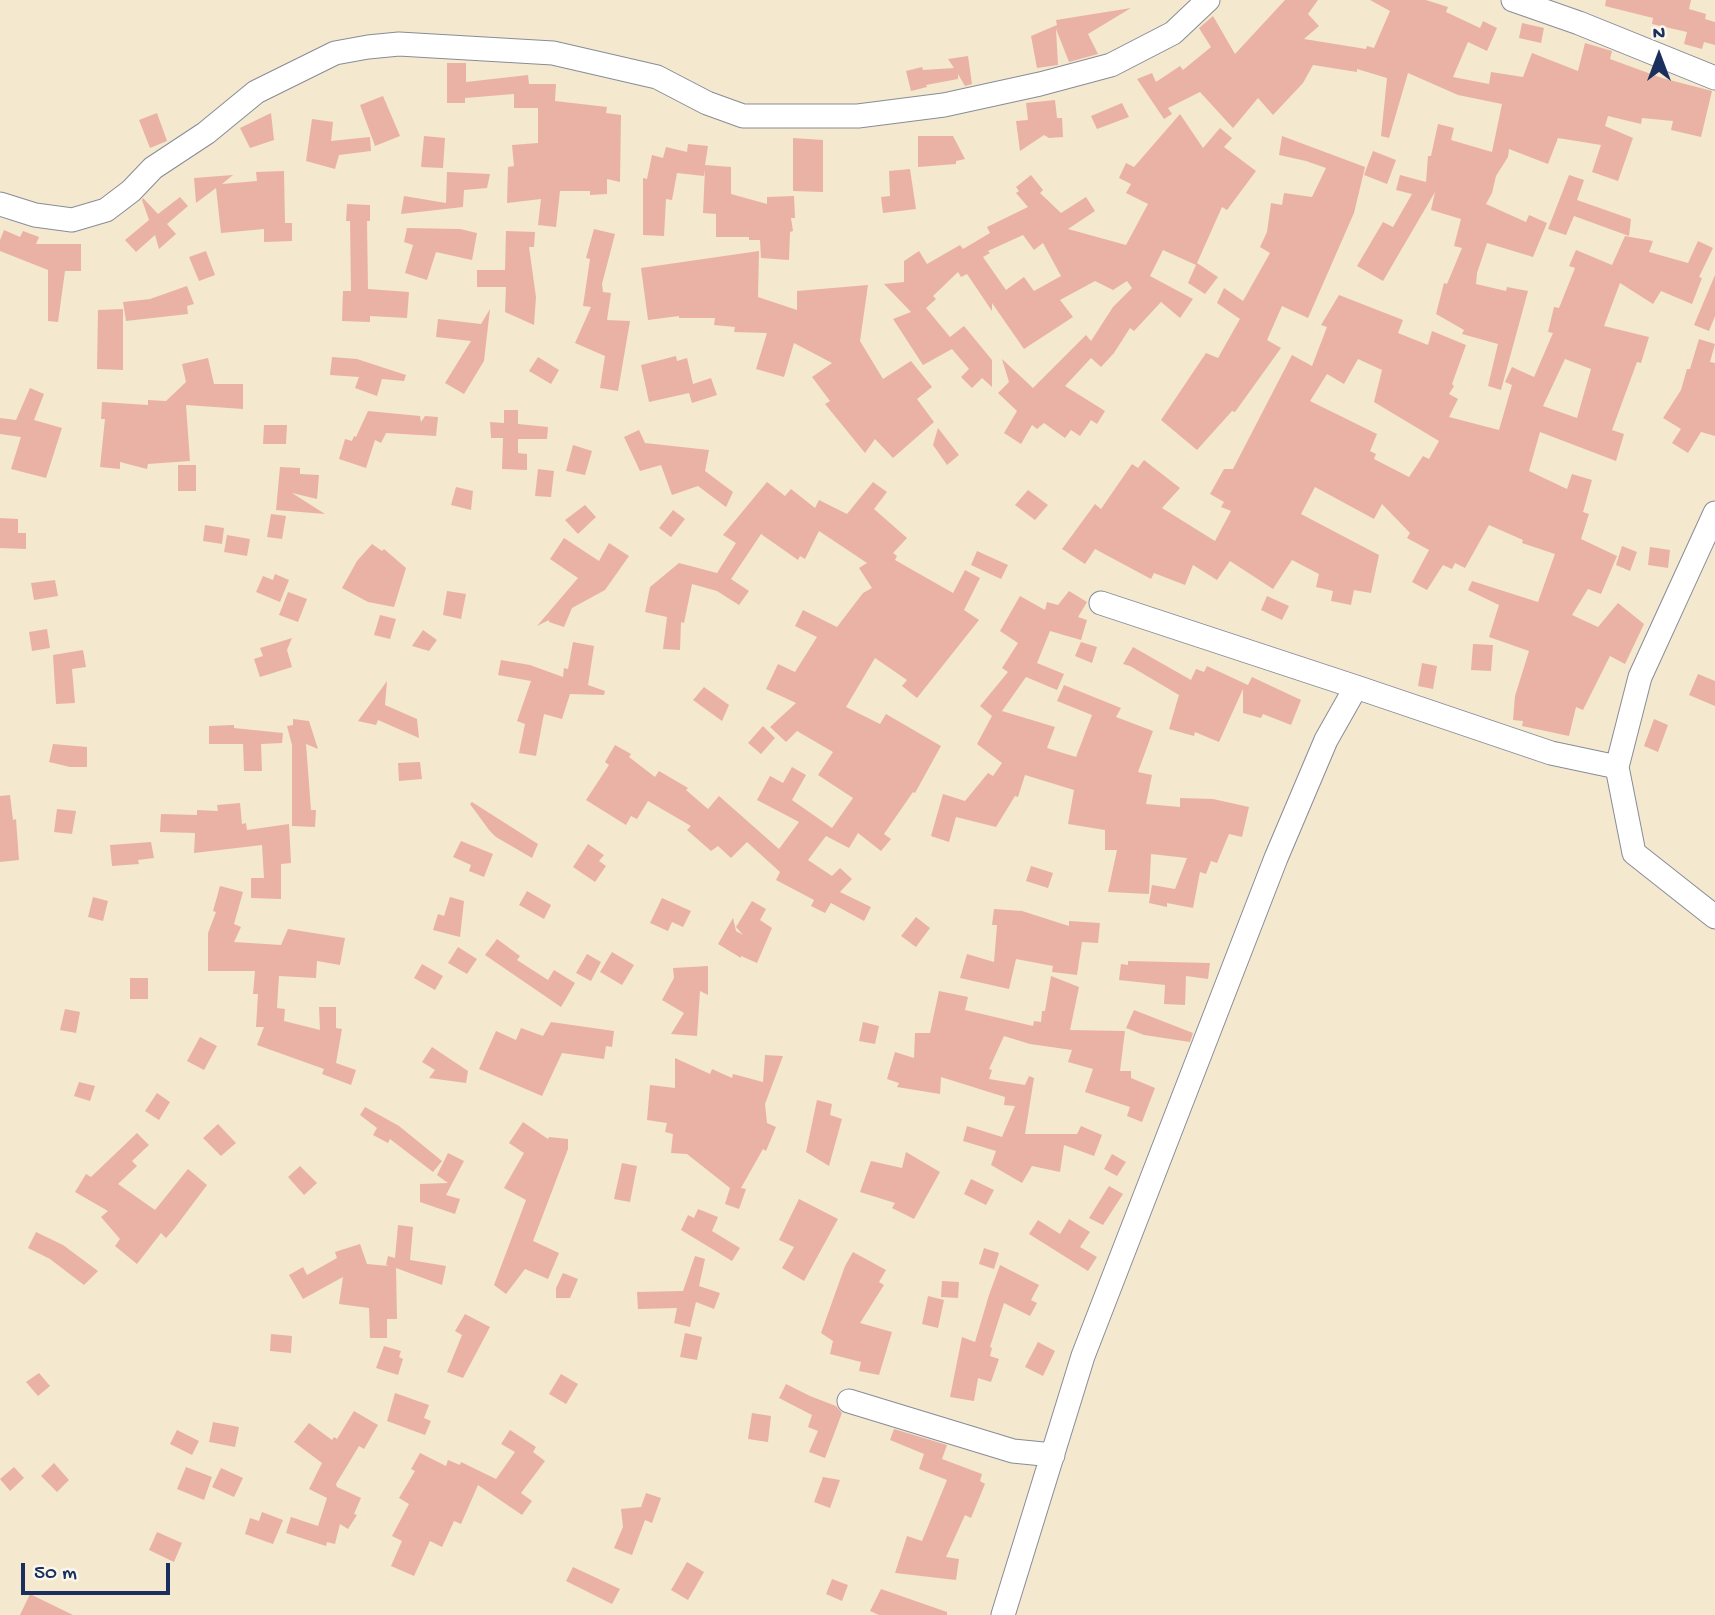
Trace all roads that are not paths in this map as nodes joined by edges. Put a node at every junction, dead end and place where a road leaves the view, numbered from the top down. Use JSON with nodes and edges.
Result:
{"nodes":[{"id":1,"x":1208,"y":0,"type":"edge"},
{"id":2,"x":1513,"y":0,"type":"edge"},
{"id":3,"x":1715,"y":78,"type":"edge"},
{"id":4,"x":0,"y":204,"type":"edge"},
{"id":5,"x":1714,"y":521,"type":"edge"},
{"id":6,"x":1101,"y":603,"type":"dead end"},
{"id":7,"x":1356,"y":687,"type":"junction"},
{"id":8,"x":1617,"y":767,"type":"junction"},
{"id":9,"x":1715,"y":918,"type":"edge"},
{"id":10,"x":849,"y":1401,"type":"dead end"},
{"id":11,"x":1052,"y":1455,"type":"junction"},
{"id":12,"x":1003,"y":1615,"type":"edge"}],
"edges":[{"from":1,"to":4,"type":"street"},
{"from":2,"to":3,"type":"street"},
{"from":5,"to":8,"type":"street"},
{"from":6,"to":7,"type":"street"},
{"from":7,"to":8,"type":"street"},
{"from":7,"to":11,"type":"street"},
{"from":8,"to":9,"type":"street"},
{"from":10,"to":11,"type":"street"},
{"from":11,"to":12,"type":"street"}]}
